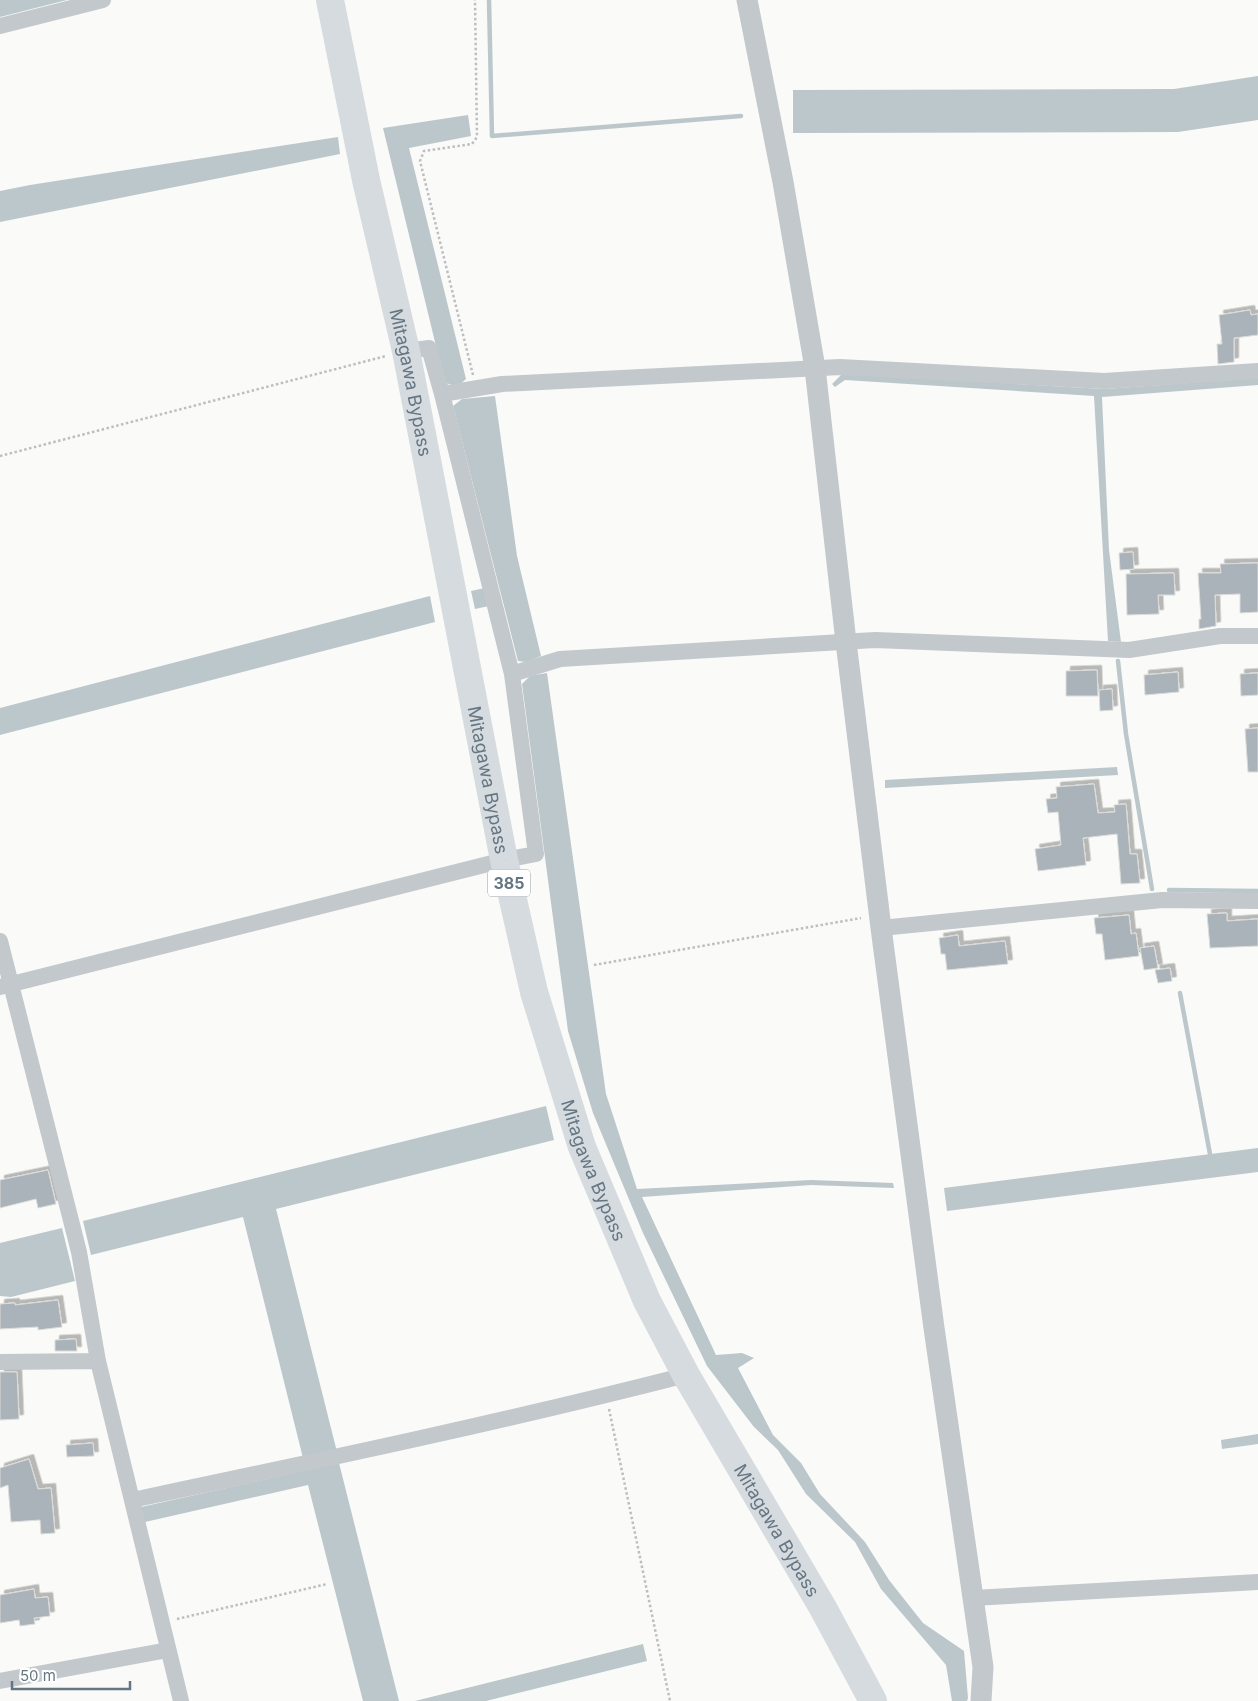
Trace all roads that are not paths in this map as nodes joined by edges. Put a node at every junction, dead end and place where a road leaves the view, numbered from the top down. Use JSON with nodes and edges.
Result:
{"nodes":[{"id":1,"x":103,"y":0,"type":"edge"},
{"id":2,"x":330,"y":0,"type":"edge"},
{"id":3,"x":747,"y":0,"type":"edge"},
{"id":4,"x":0,"y":26,"type":"edge"},
{"id":5,"x":406,"y":351,"type":"junction"},
{"id":6,"x":815,"y":368,"type":"junction"},
{"id":7,"x":1258,"y":371,"type":"edge"},
{"id":8,"x":442,"y":394,"type":"junction"},
{"id":9,"x":1258,"y":636,"type":"edge"},
{"id":10,"x":846,"y":642,"type":"junction"},
{"id":11,"x":512,"y":674,"type":"junction"},
{"id":12,"x":504,"y":860,"type":"junction"},
{"id":13,"x":1258,"y":901,"type":"edge"},
{"id":14,"x":880,"y":921,"type":"junction"},
{"id":15,"x":0,"y":940,"type":"edge"},
{"id":16,"x":6,"y":986,"type":"edge"},
{"id":17,"x":98,"y":1361,"type":"junction"},
{"id":18,"x":0,"y":1362,"type":"edge"},
{"id":19,"x":686,"y":1375,"type":"junction"},
{"id":20,"x":132,"y":1500,"type":"junction"},
{"id":21,"x":1258,"y":1582,"type":"edge"},
{"id":22,"x":973,"y":1598,"type":"junction"},
{"id":23,"x":168,"y":1650,"type":"junction"},
{"id":24,"x":0,"y":1680,"type":"edge"},
{"id":25,"x":181,"y":1701,"type":"edge"},
{"id":26,"x":873,"y":1701,"type":"edge"},
{"id":27,"x":981,"y":1701,"type":"edge"}],
"edges":[{"from":1,"to":4,"type":"street"},
{"from":2,"to":5,"type":"highway","name":"Mitagawa Bypass","number":"385"},
{"from":3,"to":6,"type":"street"},
{"from":5,"to":8,"type":"street"},
{"from":5,"to":12,"type":"highway","name":"Mitagawa Bypass","number":"385"},
{"from":6,"to":7,"type":"street"},
{"from":6,"to":8,"type":"street"},
{"from":6,"to":10,"type":"street"},
{"from":8,"to":11,"type":"street"},
{"from":9,"to":10,"type":"street"},
{"from":10,"to":11,"type":"street"},
{"from":10,"to":14,"type":"street"},
{"from":11,"to":12,"type":"street"},
{"from":12,"to":16,"type":"street"},
{"from":12,"to":19,"type":"highway","name":"Mitagawa Bypass","number":"385"},
{"from":13,"to":14,"type":"street"},
{"from":14,"to":22,"type":"street"},
{"from":15,"to":16,"type":"street"},
{"from":16,"to":17,"type":"street"},
{"from":17,"to":18,"type":"street"},
{"from":17,"to":20,"type":"street"},
{"from":19,"to":20,"type":"street"},
{"from":19,"to":26,"type":"highway","name":"Mitagawa Bypass","number":"385"},
{"from":20,"to":23,"type":"street"},
{"from":21,"to":22,"type":"street"},
{"from":22,"to":27,"type":"street"},
{"from":23,"to":24,"type":"street"},
{"from":23,"to":25,"type":"street"}]}
